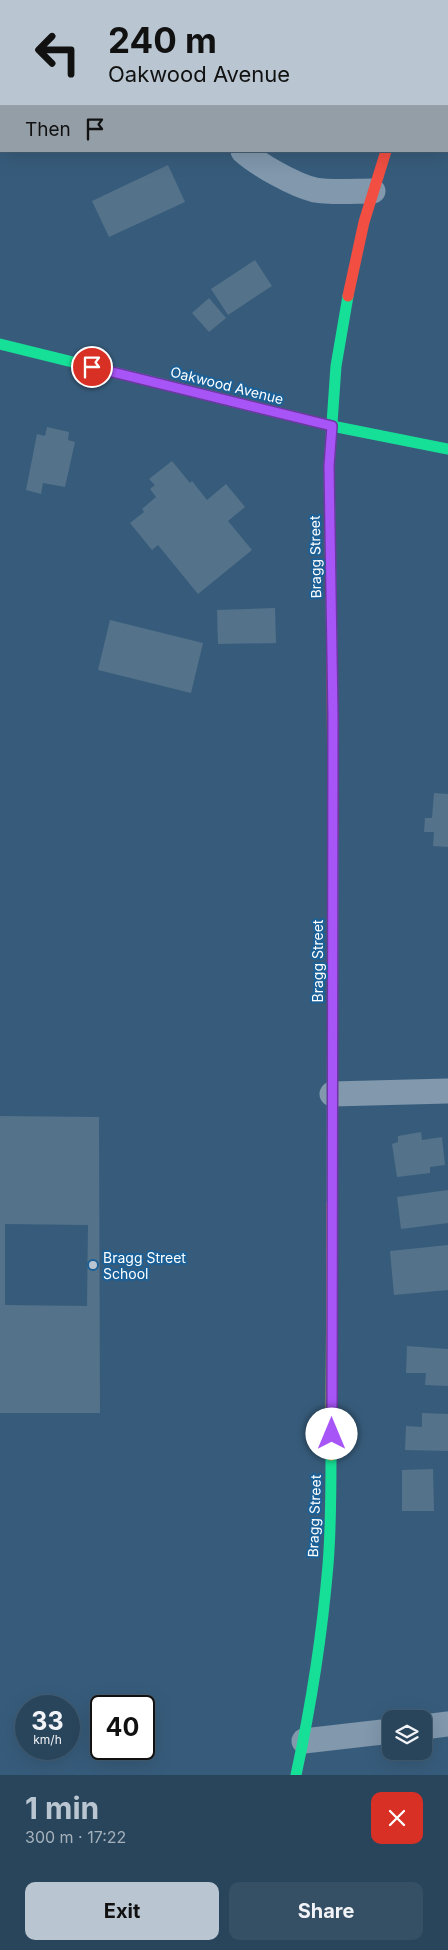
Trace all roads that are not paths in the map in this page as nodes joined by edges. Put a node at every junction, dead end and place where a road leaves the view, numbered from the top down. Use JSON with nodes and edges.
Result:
{"nodes":[{"id":1,"x":245,"y":152,"type":"edge"},
{"id":2,"x":386,"y":152,"type":"edge"},
{"id":3,"x":373,"y":191,"type":"junction"},
{"id":4,"x":0,"y":344,"type":"edge"},
{"id":5,"x":332,"y":426,"type":"junction"},
{"id":6,"x":448,"y":449,"type":"edge"},
{"id":7,"x":448,"y":1090,"type":"edge"},
{"id":8,"x":332,"y":1094,"type":"junction"},
{"id":9,"x":448,"y":1724,"type":"edge"},
{"id":10,"x":432,"y":1726,"type":"edge"},
{"id":11,"x":382,"y":1732,"type":"edge"},
{"id":12,"x":304,"y":1741,"type":"junction"},
{"id":13,"x":296,"y":1775,"type":"edge"}],
"edges":[{"from":1,"to":3,"type":"street"},
{"from":2,"to":3,"type":"street","name":"Bragg Street"},
{"from":3,"to":5,"type":"street","name":"Bragg Street"},
{"from":4,"to":5,"type":"street","name":"Oakwood Avenue"},
{"from":5,"to":6,"type":"street","name":"Oakwood Avenue"},
{"from":5,"to":8,"type":"street","name":"Bragg Street"},
{"from":7,"to":8,"type":"street"},
{"from":8,"to":12,"type":"street","name":"Bragg Street"},
{"from":9,"to":10,"type":"street"},
{"from":11,"to":12,"type":"street"},
{"from":12,"to":13,"type":"street","name":"Bragg Street"}]}
